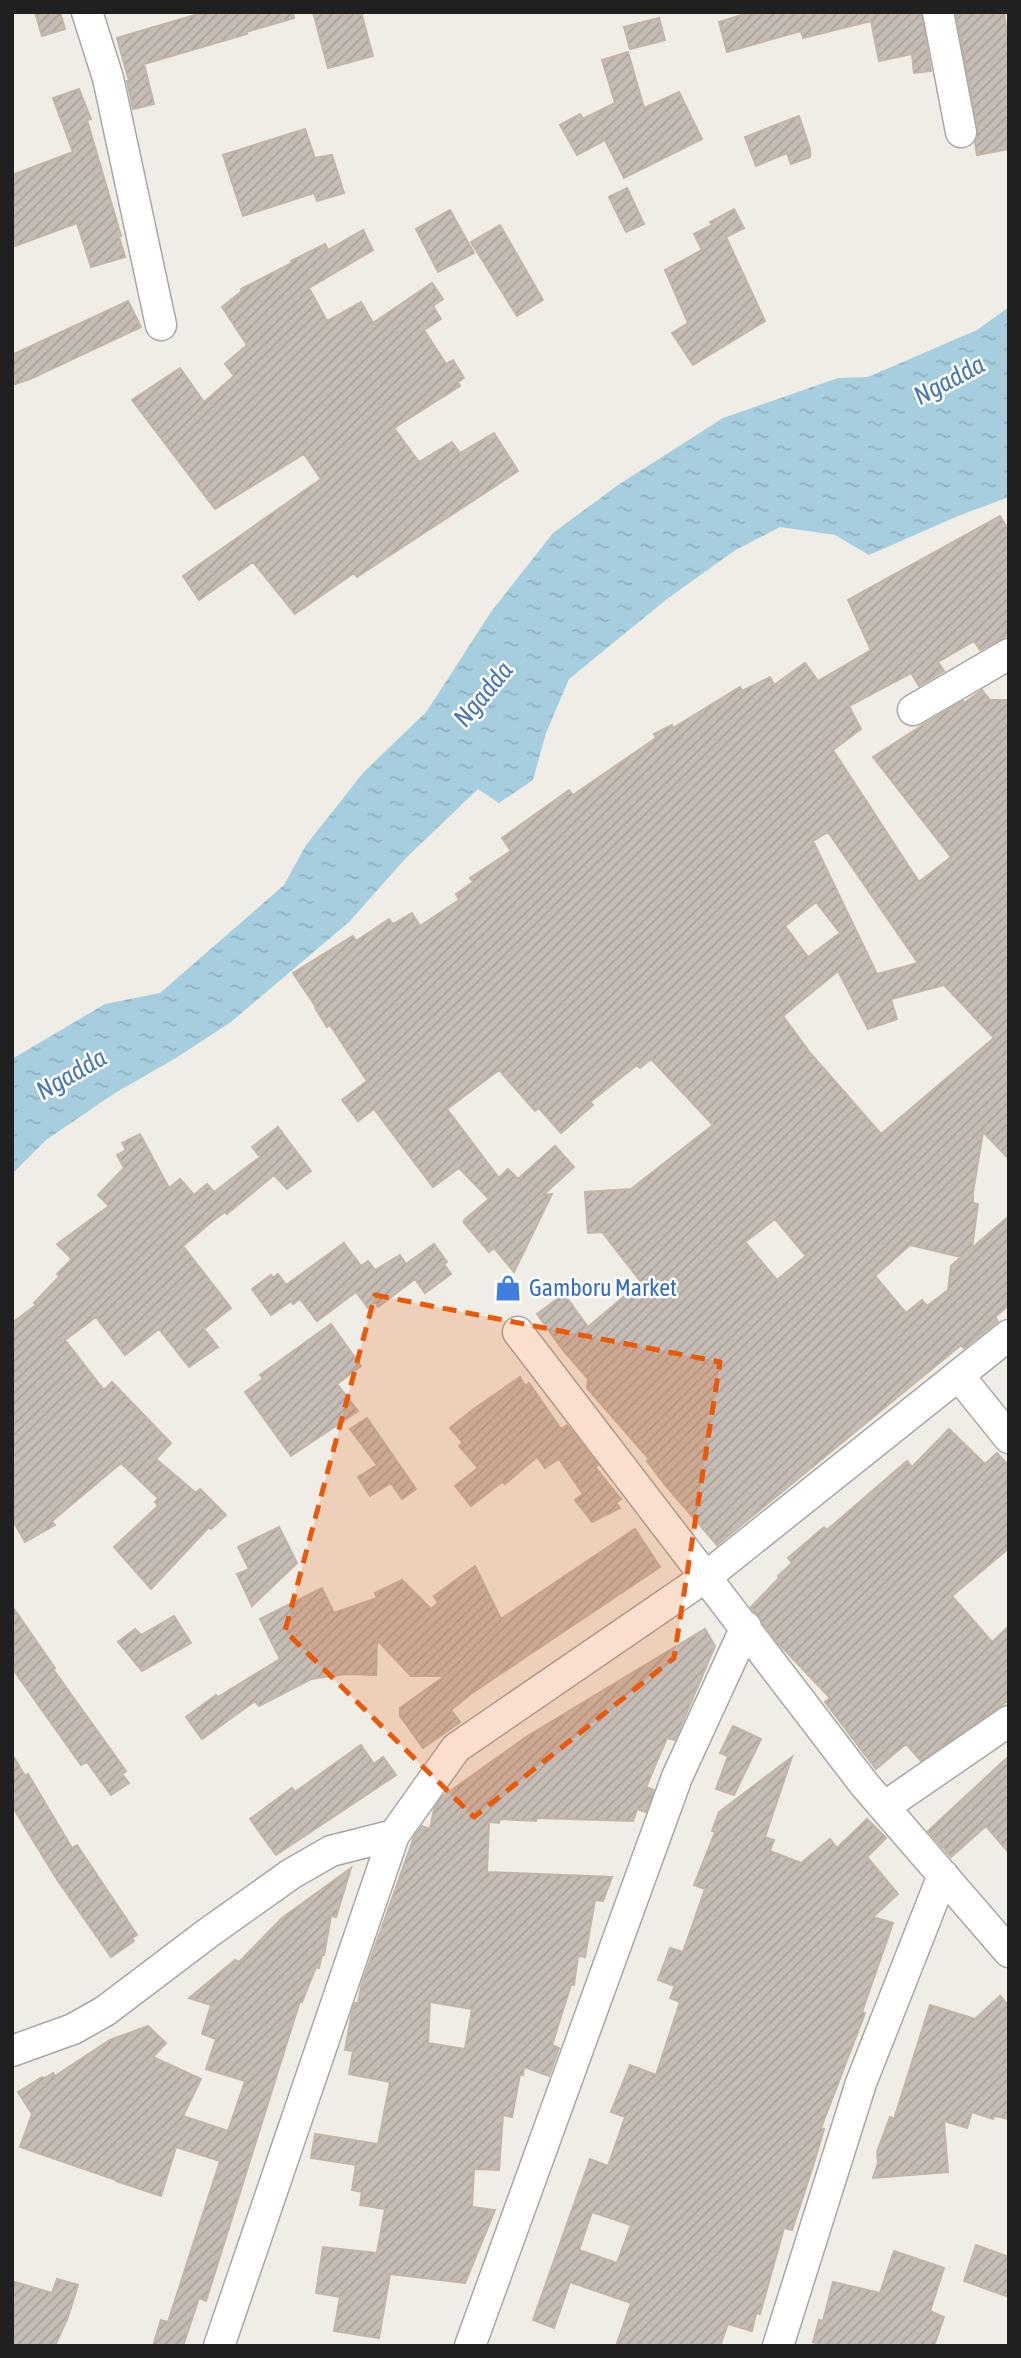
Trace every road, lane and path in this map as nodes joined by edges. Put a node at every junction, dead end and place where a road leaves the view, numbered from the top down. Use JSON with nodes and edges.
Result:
{"nodes":[{"id":1,"x":87,"y":12,"type":"edge"},
{"id":2,"x":938,"y":12,"type":"edge"},
{"id":3,"x":961,"y":132,"type":"dead end"},
{"id":4,"x":161,"y":325,"type":"dead end"},
{"id":5,"x":1009,"y":654,"type":"edge"},
{"id":6,"x":913,"y":710,"type":"dead end"},
{"id":7,"x":518,"y":1332,"type":"dead end"},
{"id":8,"x":1009,"y":1335,"type":"edge"},
{"id":9,"x":958,"y":1376,"type":"junction"},
{"id":10,"x":1009,"y":1438,"type":"edge"},
{"id":11,"x":707,"y":1576,"type":"junction"},
{"id":12,"x":746,"y":1627,"type":"junction"},
{"id":13,"x":1009,"y":1721,"type":"edge"},
{"id":14,"x":884,"y":1808,"type":"junction"},
{"id":15,"x":394,"y":1835,"type":"junction"},
{"id":16,"x":943,"y":1875,"type":"junction"},
{"id":17,"x":1009,"y":1952,"type":"edge"},
{"id":18,"x":12,"y":2050,"type":"edge"},
{"id":19,"x":219,"y":2346,"type":"edge"},
{"id":20,"x":470,"y":2346,"type":"edge"},
{"id":21,"x":778,"y":2346,"type":"edge"}],
"edges":[{"from":1,"to":4,"type":"street"},
{"from":2,"to":3,"type":"street"},
{"from":5,"to":6,"type":"street"},
{"from":7,"to":11,"type":"street"},
{"from":8,"to":9,"type":"street"},
{"from":9,"to":10,"type":"street"},
{"from":9,"to":11,"type":"street"},
{"from":11,"to":12,"type":"street"},
{"from":11,"to":15,"type":"street"},
{"from":12,"to":14,"type":"street"},
{"from":12,"to":20,"type":"street"},
{"from":13,"to":14,"type":"street"},
{"from":14,"to":16,"type":"street"},
{"from":15,"to":18,"type":"street"},
{"from":15,"to":19,"type":"street"},
{"from":16,"to":17,"type":"street"},
{"from":16,"to":21,"type":"street"}]}
